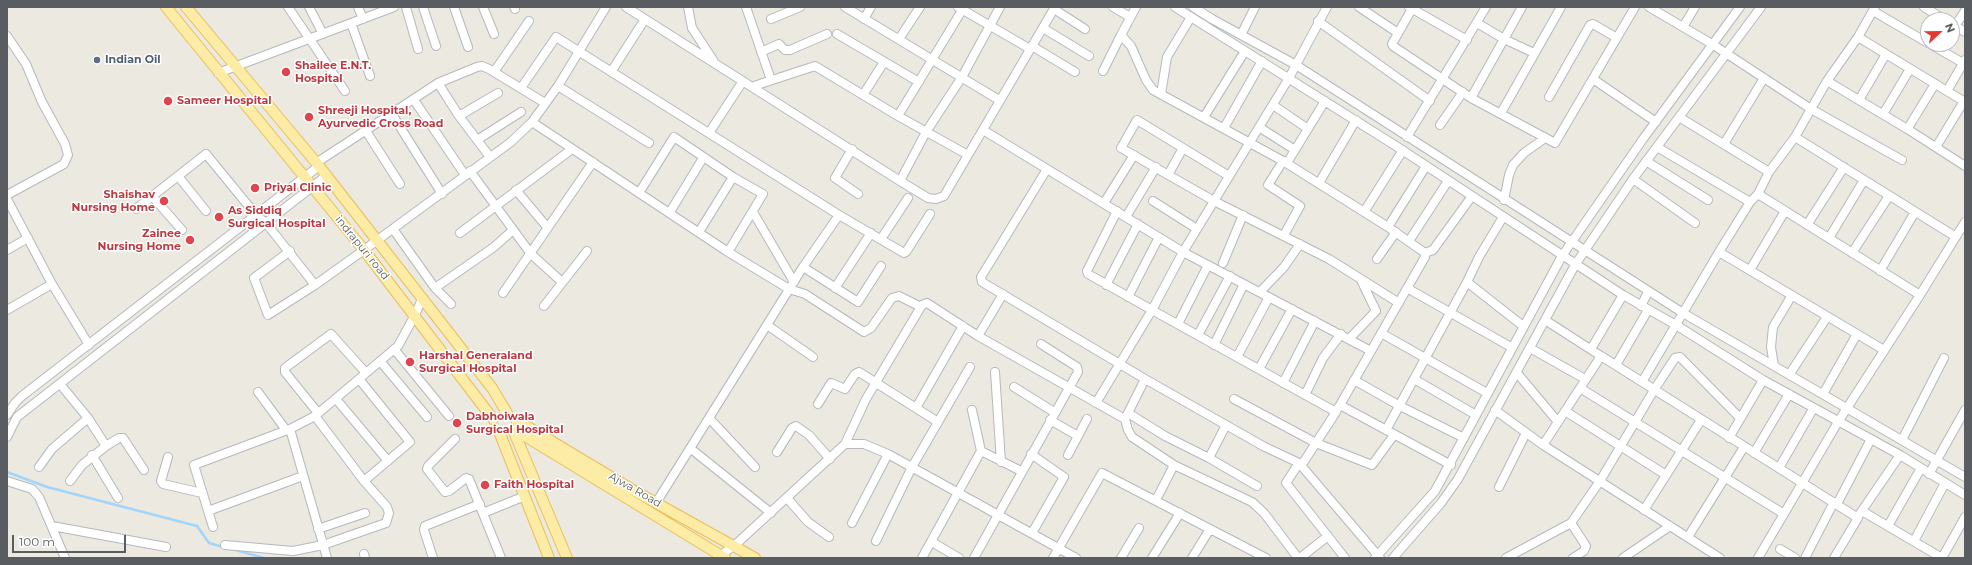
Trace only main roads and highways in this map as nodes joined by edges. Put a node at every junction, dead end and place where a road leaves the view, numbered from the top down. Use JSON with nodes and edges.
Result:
{"nodes":[{"id":1,"x":166,"y":7,"type":"edge"},
{"id":2,"x":186,"y":7,"type":"edge"},
{"id":3,"x":507,"y":413,"type":"junction"},
{"id":4,"x":493,"y":419,"type":"junction"},
{"id":5,"x":515,"y":427,"type":"junction"},
{"id":6,"x":500,"y":434,"type":"junction"},
{"id":7,"x":720,"y":557,"type":"edge"},
{"id":8,"x":549,"y":558,"type":"edge"},
{"id":9,"x":567,"y":558,"type":"edge"},
{"id":10,"x":755,"y":558,"type":"edge"}],
"edges":[{"from":1,"to":4,"type":"main road","name":"indrapuri road"},
{"from":2,"to":3,"type":"main road","name":"indrapuri road"},
{"from":3,"to":4,"type":"main road"},
{"from":3,"to":5,"type":"main road"},
{"from":4,"to":6,"type":"main road"},
{"from":5,"to":6,"type":"main road"},
{"from":5,"to":7,"type":"main road","name":"Ajwa Road"},
{"from":5,"to":9,"type":"main road"},
{"from":5,"to":10,"type":"main road","name":"Ajwa Road"},
{"from":6,"to":8,"type":"main road"}]}
